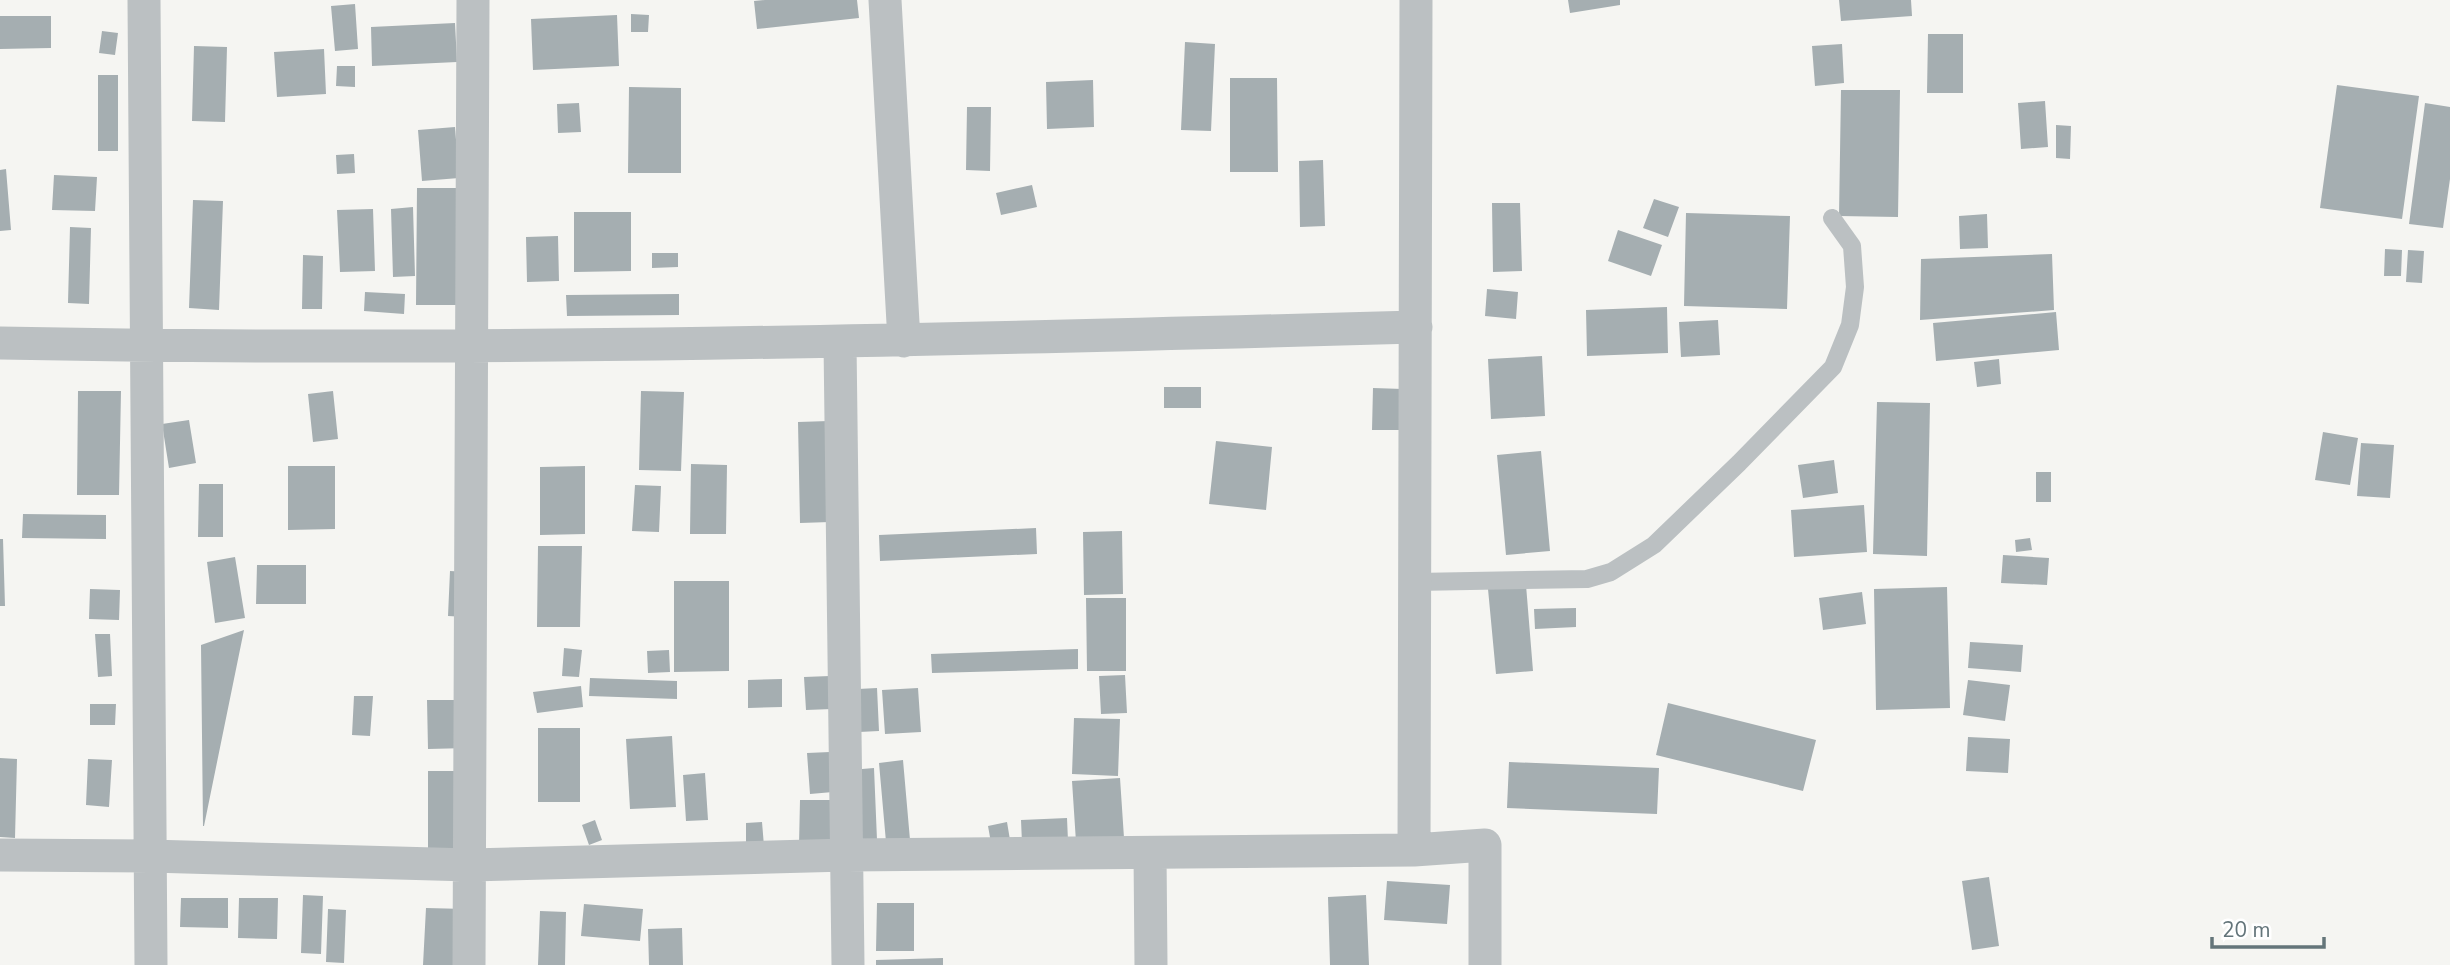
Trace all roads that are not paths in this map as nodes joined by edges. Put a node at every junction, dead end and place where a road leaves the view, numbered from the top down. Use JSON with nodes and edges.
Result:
{"nodes":[{"id":1,"x":144,"y":0,"type":"edge"},
{"id":2,"x":473,"y":0,"type":"edge"},
{"id":3,"x":885,"y":0,"type":"edge"},
{"id":4,"x":1416,"y":0,"type":"edge"},
{"id":5,"x":1832,"y":218,"type":"dead end"},
{"id":6,"x":1416,"y":327,"type":"junction"},
{"id":7,"x":904,"y":341,"type":"junction"},
{"id":8,"x":0,"y":343,"type":"edge"},
{"id":9,"x":840,"y":343,"type":"junction"},
{"id":10,"x":146,"y":346,"type":"junction"},
{"id":11,"x":472,"y":346,"type":"junction"},
{"id":12,"x":1415,"y":582,"type":"junction"},
{"id":13,"x":1414,"y":850,"type":"junction"},
{"id":14,"x":1150,"y":853,"type":"junction"},
{"id":15,"x":0,"y":855,"type":"edge"},
{"id":16,"x":847,"y":855,"type":"junction"},
{"id":17,"x":150,"y":856,"type":"junction"},
{"id":18,"x":470,"y":865,"type":"junction"},
{"id":19,"x":151,"y":965,"type":"edge"},
{"id":20,"x":469,"y":965,"type":"edge"},
{"id":21,"x":848,"y":965,"type":"edge"},
{"id":22,"x":1151,"y":965,"type":"edge"},
{"id":23,"x":1485,"y":965,"type":"edge"}],
"edges":[{"from":1,"to":10,"type":"street"},
{"from":2,"to":11,"type":"street"},
{"from":3,"to":7,"type":"street"},
{"from":4,"to":6,"type":"street"},
{"from":5,"to":12,"type":"lane"},
{"from":6,"to":7,"type":"street"},
{"from":6,"to":12,"type":"street"},
{"from":7,"to":9,"type":"street"},
{"from":8,"to":10,"type":"street"},
{"from":9,"to":11,"type":"street"},
{"from":9,"to":16,"type":"street"},
{"from":10,"to":11,"type":"street"},
{"from":10,"to":17,"type":"street"},
{"from":11,"to":18,"type":"street"},
{"from":12,"to":13,"type":"street"},
{"from":13,"to":14,"type":"street"},
{"from":13,"to":23,"type":"street"},
{"from":14,"to":16,"type":"street"},
{"from":14,"to":22,"type":"street"},
{"from":15,"to":17,"type":"street"},
{"from":16,"to":18,"type":"street"},
{"from":16,"to":21,"type":"street"},
{"from":17,"to":18,"type":"street"},
{"from":17,"to":19,"type":"street"},
{"from":18,"to":20,"type":"street"}]}
